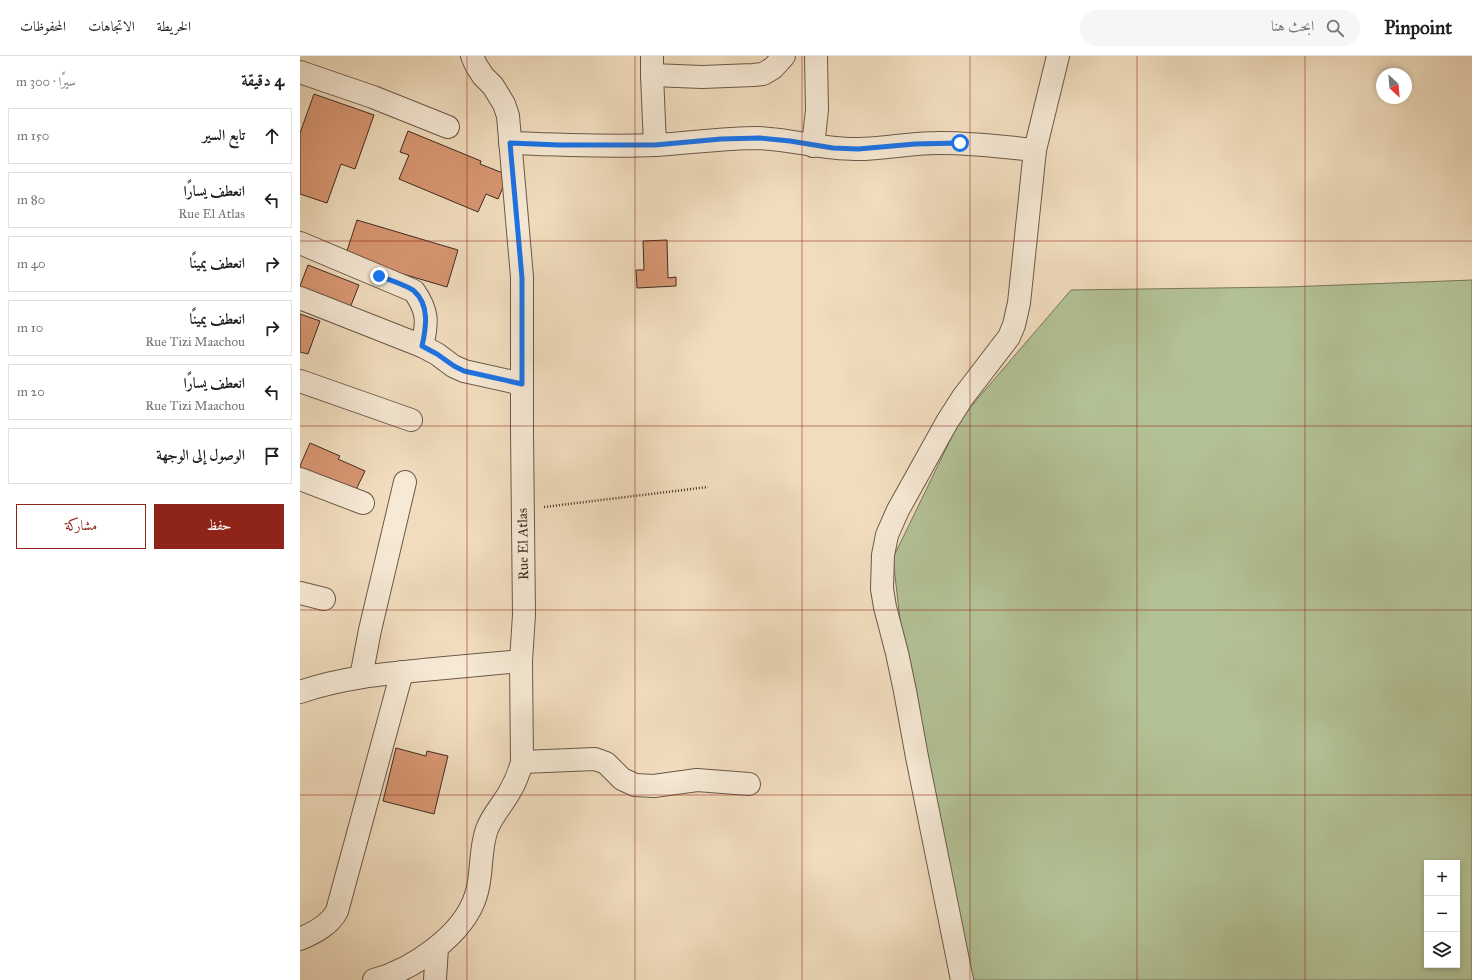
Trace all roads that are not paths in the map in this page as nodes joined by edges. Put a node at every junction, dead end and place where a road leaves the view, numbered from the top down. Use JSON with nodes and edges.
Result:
{"nodes":[{"id":1,"x":472,"y":56,"type":"edge"},
{"id":2,"x":784,"y":56,"type":"edge"},
{"id":3,"x":816,"y":56,"type":"edge"},
{"id":4,"x":1058,"y":56,"type":"edge"},
{"id":5,"x":652,"y":66,"type":"edge"},
{"id":6,"x":300,"y":72,"type":"edge"},
{"id":7,"x":448,"y":127,"type":"dead end"},
{"id":8,"x":510,"y":143,"type":"junction"},
{"id":9,"x":655,"y":145,"type":"junction"},
{"id":10,"x":813,"y":146,"type":"junction"},
{"id":11,"x":1035,"y":150,"type":"junction"},
{"id":12,"x":300,"y":243,"type":"edge"},
{"id":13,"x":300,"y":298,"type":"edge"},
{"id":14,"x":422,"y":346,"type":"junction"},
{"id":15,"x":300,"y":382,"type":"edge"},
{"id":16,"x":522,"y":384,"type":"junction"},
{"id":17,"x":411,"y":420,"type":"dead end"},
{"id":18,"x":300,"y":479,"type":"edge"},
{"id":19,"x":405,"y":482,"type":"dead end"},
{"id":20,"x":363,"y":503,"type":"dead end"},
{"id":21,"x":300,"y":593,"type":"edge"},
{"id":22,"x":324,"y":599,"type":"dead end"},
{"id":23,"x":521,"y":660,"type":"junction"},
{"id":24,"x":402,"y":672,"type":"junction"},
{"id":25,"x":361,"y":678,"type":"junction"},
{"id":26,"x":300,"y":692,"type":"edge"},
{"id":27,"x":522,"y":762,"type":"junction"},
{"id":28,"x":749,"y":784,"type":"dead end"},
{"id":29,"x":300,"y":939,"type":"edge"},
{"id":30,"x":437,"y":947,"type":"junction"},
{"id":31,"x":374,"y":980,"type":"edge"},
{"id":32,"x":435,"y":980,"type":"edge"},
{"id":33,"x":962,"y":980,"type":"edge"}],
"edges":[{"from":1,"to":8,"type":"street","name":"Rue El Atlas"},
{"from":2,"to":5,"type":"street"},
{"from":3,"to":10,"type":"street"},
{"from":4,"to":11,"type":"street"},
{"from":5,"to":9,"type":"street"},
{"from":6,"to":7,"type":"street"},
{"from":8,"to":9,"type":"street"},
{"from":8,"to":16,"type":"street","name":"Rue El Atlas"},
{"from":9,"to":10,"type":"street"},
{"from":10,"to":11,"type":"street"},
{"from":11,"to":33,"type":"street"},
{"from":12,"to":14,"type":"street"},
{"from":13,"to":14,"type":"street"},
{"from":14,"to":16,"type":"street"},
{"from":15,"to":17,"type":"street"},
{"from":16,"to":23,"type":"street","name":"Rue El Atlas"},
{"from":18,"to":20,"type":"street"},
{"from":19,"to":25,"type":"street"},
{"from":21,"to":22,"type":"street"},
{"from":23,"to":24,"type":"street"},
{"from":23,"to":27,"type":"street","name":"Rue El Atlas"},
{"from":24,"to":25,"type":"street"},
{"from":24,"to":29,"type":"street"},
{"from":25,"to":26,"type":"street"},
{"from":27,"to":28,"type":"street"},
{"from":27,"to":30,"type":"street","name":"Rue El Atlas"},
{"from":30,"to":31,"type":"street","name":"Rue El Atlas"},
{"from":30,"to":32,"type":"street"}]}
